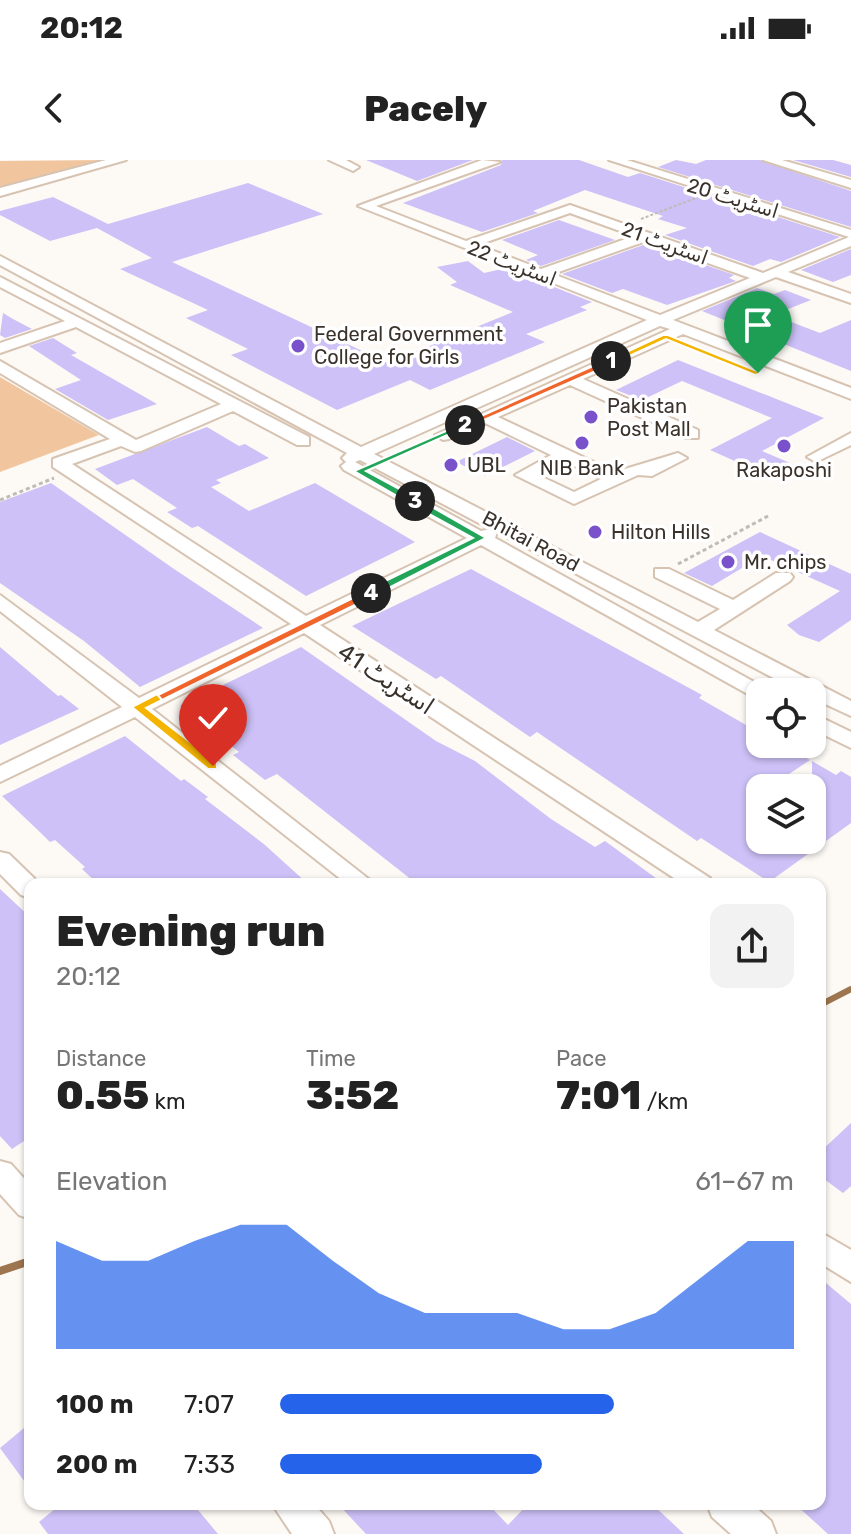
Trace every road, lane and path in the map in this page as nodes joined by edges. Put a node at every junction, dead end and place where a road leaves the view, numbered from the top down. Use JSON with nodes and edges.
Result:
{"nodes":[{"id":1,"x":120,"y":160,"type":"edge"},
{"id":2,"x":335,"y":160,"type":"edge"},
{"id":3,"x":488,"y":160,"type":"edge"},
{"id":4,"x":615,"y":160,"type":"edge"},
{"id":5,"x":769,"y":160,"type":"edge"},
{"id":6,"x":353,"y":167,"type":"dead end"},
{"id":7,"x":851,"y":184,"type":"edge"},
{"id":8,"x":0,"y":192,"type":"edge"},
{"id":9,"x":713,"y":192,"type":"junction"},
{"id":10,"x":620,"y":227,"type":"junction"},
{"id":11,"x":851,"y":234,"type":"edge"},
{"id":12,"x":647,"y":236,"type":"junction"},
{"id":13,"x":851,"y":241,"type":"edge"},
{"id":14,"x":467,"y":245,"type":"junction"},
{"id":15,"x":0,"y":260,"type":"edge"},
{"id":16,"x":541,"y":274,"type":"junction"},
{"id":17,"x":768,"y":275,"type":"junction"},
{"id":18,"x":0,"y":281,"type":"edge"},
{"id":19,"x":851,"y":299,"type":"edge"},
{"id":20,"x":77,"y":322,"type":"junction"},
{"id":21,"x":663,"y":329,"type":"junction"},
{"id":22,"x":0,"y":348,"type":"edge"},
{"id":23,"x":0,"y":366,"type":"edge"},
{"id":24,"x":570,"y":379,"type":"junction"},
{"id":25,"x":851,"y":394,"type":"edge"},
{"id":26,"x":233,"y":405,"type":"junction"},
{"id":27,"x":851,"y":409,"type":"edge"},
{"id":28,"x":486,"y":417,"type":"junction"},
{"id":29,"x":692,"y":434,"type":"dead end"},
{"id":30,"x":851,"y":438,"type":"edge"},
{"id":31,"x":122,"y":440,"type":"junction"},
{"id":32,"x":565,"y":454,"type":"junction"},
{"id":33,"x":816,"y":457,"type":"dead end"},
{"id":34,"x":678,"y":458,"type":"dead end"},
{"id":35,"x":366,"y":462,"type":"junction"},
{"id":36,"x":615,"y":479,"type":"junction"},
{"id":37,"x":770,"y":515,"type":"dead end"},
{"id":38,"x":505,"y":527,"type":"junction"},
{"id":39,"x":481,"y":538,"type":"junction"},
{"id":40,"x":662,"y":573,"type":"joint"},
{"id":41,"x":783,"y":577,"type":"dead end"},
{"id":42,"x":0,"y":601,"type":"edge"},
{"id":43,"x":734,"y":608,"type":"junction"},
{"id":44,"x":304,"y":626,"type":"junction"},
{"id":45,"x":700,"y":630,"type":"junction"},
{"id":46,"x":746,"y":684,"type":"edge"},
{"id":47,"x":138,"y":707,"type":"junction"},
{"id":48,"x":851,"y":710,"type":"edge"},
{"id":49,"x":826,"y":728,"type":"edge"},
{"id":50,"x":851,"y":741,"type":"edge"},
{"id":51,"x":0,"y":775,"type":"edge"},
{"id":52,"x":0,"y":860,"type":"edge"},
{"id":53,"x":355,"y":878,"type":"edge"},
{"id":54,"x":692,"y":878,"type":"edge"},
{"id":55,"x":24,"y":883,"type":"edge"},
{"id":56,"x":0,"y":1173,"type":"edge"},
{"id":57,"x":24,"y":1199,"type":"edge"},
{"id":58,"x":826,"y":1249,"type":"edge"},
{"id":59,"x":851,"y":1268,"type":"edge"},
{"id":60,"x":295,"y":1510,"type":"edge"},
{"id":61,"x":732,"y":1510,"type":"edge"},
{"id":62,"x":316,"y":1534,"type":"edge"},
{"id":63,"x":758,"y":1534,"type":"edge"}],
"edges":[{"from":1,"to":8,"type":"street"},
{"from":2,"to":6,"type":"street"},
{"from":3,"to":14,"type":"street","name":"اسٹریٹ 22"},
{"from":4,"to":9,"type":"street","name":"اسٹریٹ 20"},
{"from":5,"to":7,"type":"street"},
{"from":9,"to":10,"type":"path"},
{"from":9,"to":11,"type":"street","name":"اسٹریٹ 20"},
{"from":10,"to":12,"type":"street","name":"اسٹریٹ 21"},
{"from":10,"to":14,"type":"street","name":"اسٹریٹ 21"},
{"from":12,"to":16,"type":"street"},
{"from":12,"to":17,"type":"street","name":"اسٹریٹ 21"},
{"from":13,"to":17,"type":"street"},
{"from":14,"to":16,"type":"street","name":"اسٹریٹ 22"},
{"from":15,"to":35,"type":"street","name":"Bhitai Road"},
{"from":16,"to":21,"type":"street","name":"اسٹریٹ 22"},
{"from":17,"to":19,"type":"street","name":"اسٹریٹ 21"},
{"from":17,"to":21,"type":"street"},
{"from":18,"to":20,"type":"street","name":"Bhitai Road"},
{"from":20,"to":22,"type":"street"},
{"from":20,"to":26,"type":"street","name":"Bhitai Road"},
{"from":21,"to":24,"type":"street"},
{"from":21,"to":25,"type":"street"},
{"from":21,"to":27,"type":"street","name":"اسٹریٹ 22"},
{"from":21,"to":35,"type":"street"},
{"from":23,"to":31,"type":"street"},
{"from":24,"to":28,"type":"street"},
{"from":24,"to":29,"type":"street"},
{"from":26,"to":31,"type":"street"},
{"from":26,"to":35,"type":"street","name":"Bhitai Road"},
{"from":28,"to":32,"type":"street"},
{"from":28,"to":35,"type":"street"},
{"from":30,"to":33,"type":"street"},
{"from":31,"to":44,"type":"street","name":"اسٹریٹ 41"},
{"from":32,"to":36,"type":"street"},
{"from":32,"to":36,"type":"street"},
{"from":34,"to":36,"type":"street"},
{"from":35,"to":38,"type":"street","name":"Bhitai Road"},
{"from":35,"to":39,"type":"street","name":"Bhitai Road"},
{"from":37,"to":40,"type":"path"},
{"from":38,"to":39,"type":"street"},
{"from":38,"to":45,"type":"street","name":"Bhitai Road"},
{"from":39,"to":44,"type":"street"},
{"from":39,"to":46,"type":"street","name":"Bhitai Road"},
{"from":40,"to":43,"type":"street"},
{"from":41,"to":43,"type":"street"},
{"from":42,"to":47,"type":"street"},
{"from":43,"to":45,"type":"street"},
{"from":44,"to":47,"type":"street"},
{"from":44,"to":54,"type":"street","name":"اسٹریٹ 41"},
{"from":45,"to":48,"type":"street","name":"Bhitai Road"},
{"from":47,"to":51,"type":"street"},
{"from":47,"to":53,"type":"street"},
{"from":49,"to":50,"type":"street"},
{"from":52,"to":55,"type":"street"},
{"from":56,"to":57,"type":"street"},
{"from":58,"to":59,"type":"street"},
{"from":60,"to":62,"type":"street"},
{"from":61,"to":63,"type":"street"}]}
